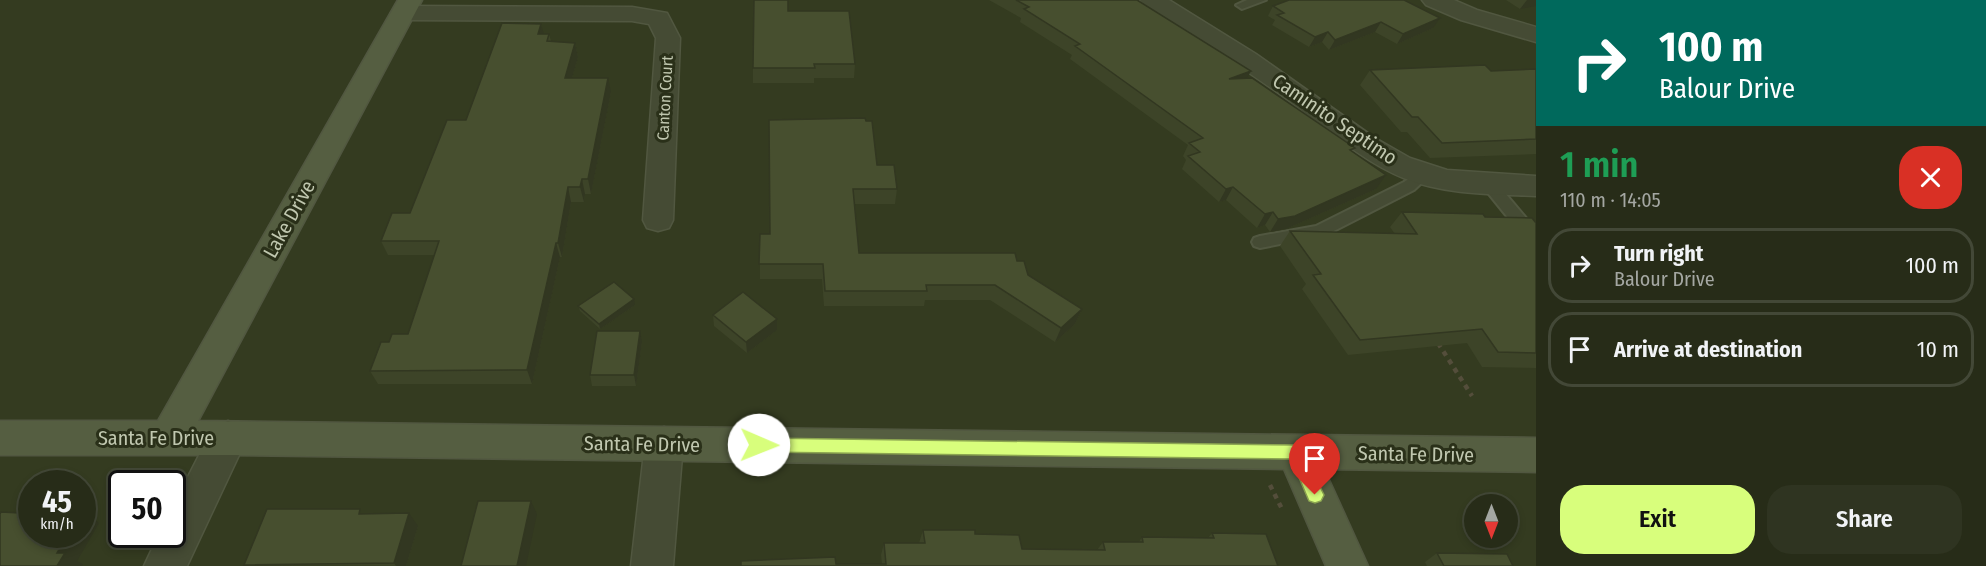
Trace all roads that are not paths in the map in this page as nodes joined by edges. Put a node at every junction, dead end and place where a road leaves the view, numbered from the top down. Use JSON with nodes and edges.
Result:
{"nodes":[{"id":1,"x":1152,"y":0,"type":"edge"},
{"id":2,"x":1260,"y":0,"type":"edge"},
{"id":3,"x":1434,"y":0,"type":"edge"},
{"id":4,"x":1242,"y":5,"type":"dead end"},
{"id":5,"x":406,"y":6,"type":"edge"},
{"id":6,"x":1536,"y":35,"type":"edge"},
{"id":7,"x":1424,"y":174,"type":"junction"},
{"id":8,"x":1489,"y":184,"type":"junction"},
{"id":9,"x":1536,"y":186,"type":"edge"},
{"id":10,"x":658,"y":220,"type":"dead end"},
{"id":11,"x":1536,"y":241,"type":"edge"},
{"id":12,"x":1260,"y":242,"type":"dead end"},
{"id":13,"x":0,"y":438,"type":"edge"},
{"id":14,"x":169,"y":438,"type":"junction"},
{"id":15,"x":228,"y":438,"type":"junction"},
{"id":16,"x":664,"y":444,"type":"junction"},
{"id":17,"x":1296,"y":452,"type":"junction"},
{"id":18,"x":1536,"y":455,"type":"edge"},
{"id":19,"x":165,"y":566,"type":"edge"},
{"id":20,"x":652,"y":566,"type":"edge"},
{"id":21,"x":1347,"y":566,"type":"edge"}],
"edges":[{"from":1,"to":7,"type":"street","name":"Caminito Septimo"},
{"from":2,"to":4,"type":"lane"},
{"from":3,"to":6,"type":"street"},
{"from":5,"to":10,"type":"street","name":"Canton Court"},
{"from":5,"to":14,"type":"main road","name":"Lake Drive"},
{"from":7,"to":8,"type":"street","name":"Caminito Septimo"},
{"from":7,"to":12,"type":"lane"},
{"from":8,"to":9,"type":"street","name":"Caminito Septimo"},
{"from":8,"to":11,"type":"lane"},
{"from":13,"to":14,"type":"main road","name":"Santa Fe Drive"},
{"from":14,"to":15,"type":"main road","name":"Santa Fe Drive"},
{"from":15,"to":16,"type":"main road","name":"Santa Fe Drive"},
{"from":15,"to":19,"type":"street"},
{"from":16,"to":17,"type":"main road","name":"Santa Fe Drive"},
{"from":16,"to":20,"type":"street"},
{"from":17,"to":18,"type":"main road","name":"Santa Fe Drive"},
{"from":17,"to":21,"type":"main road"}]}
